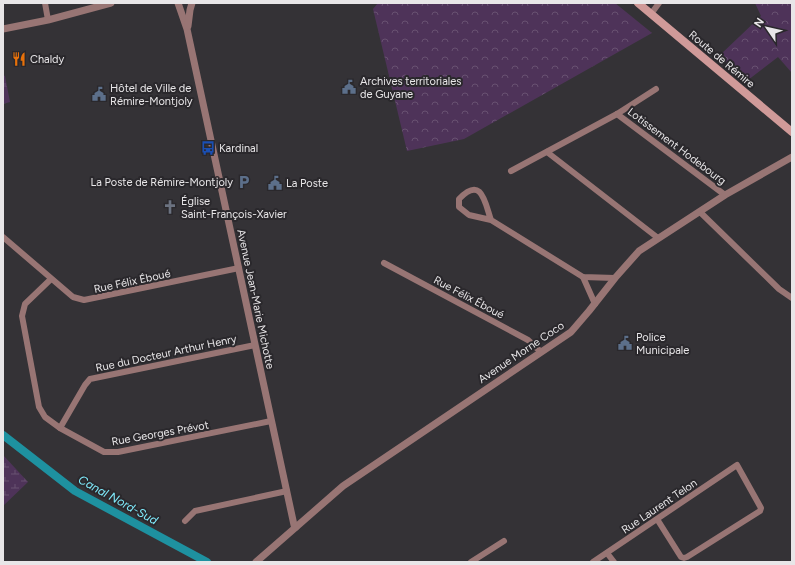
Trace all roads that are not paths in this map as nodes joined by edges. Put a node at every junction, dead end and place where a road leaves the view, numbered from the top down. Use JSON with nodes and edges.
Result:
{"nodes":[{"id":1,"x":45,"y":3,"type":"edge"},
{"id":2,"x":111,"y":3,"type":"edge"},
{"id":3,"x":178,"y":3,"type":"edge"},
{"id":4,"x":192,"y":3,"type":"edge"},
{"id":5,"x":638,"y":3,"type":"edge"},
{"id":6,"x":659,"y":3,"type":"edge"},
{"id":7,"x":651,"y":14,"type":"junction"},
{"id":8,"x":48,"y":20,"type":"junction"},
{"id":9,"x":187,"y":28,"type":"junction"},
{"id":10,"x":3,"y":29,"type":"edge"},
{"id":11,"x":656,"y":89,"type":"dead end"},
{"id":12,"x":616,"y":114,"type":"junction"},
{"id":13,"x":792,"y":132,"type":"edge"},
{"id":14,"x":547,"y":152,"type":"junction"},
{"id":15,"x":792,"y":156,"type":"edge"},
{"id":16,"x":511,"y":171,"type":"dead end"},
{"id":17,"x":725,"y":195,"type":"junction"},
{"id":18,"x":700,"y":212,"type":"junction"},
{"id":19,"x":491,"y":220,"type":"junction"},
{"id":20,"x":3,"y":237,"type":"edge"},
{"id":21,"x":658,"y":238,"type":"junction"},
{"id":22,"x":384,"y":263,"type":"dead end"},
{"id":23,"x":239,"y":268,"type":"junction"},
{"id":24,"x":582,"y":277,"type":"junction"},
{"id":25,"x":614,"y":278,"type":"junction"},
{"id":26,"x":51,"y":279,"type":"junction"},
{"id":27,"x":792,"y":298,"type":"edge"},
{"id":28,"x":595,"y":304,"type":"junction"},
{"id":29,"x":255,"y":345,"type":"junction"},
{"id":30,"x":541,"y":352,"type":"junction"},
{"id":31,"x":271,"y":421,"type":"junction"},
{"id":32,"x":60,"y":428,"type":"junction"},
{"id":33,"x":287,"y":492,"type":"junction"},
{"id":34,"x":657,"y":519,"type":"junction"},
{"id":35,"x":185,"y":520,"type":"dead end"},
{"id":36,"x":296,"y":527,"type":"junction"},
{"id":37,"x":504,"y":541,"type":"dead end"},
{"id":38,"x":607,"y":553,"type":"junction"},
{"id":39,"x":256,"y":562,"type":"edge"},
{"id":40,"x":472,"y":562,"type":"edge"},
{"id":41,"x":593,"y":562,"type":"edge"},
{"id":42,"x":614,"y":562,"type":"edge"}],
"edges":[{"from":1,"to":8,"type":"street"},
{"from":2,"to":8,"type":"street"},
{"from":3,"to":9,"type":"street","name":"Avenue Jean-Marie Michotte"},
{"from":4,"to":9,"type":"street","name":"Avenue Jean-Marie Michotte"},
{"from":5,"to":7,"type":"main road","name":"Route de Rémire"},
{"from":6,"to":7,"type":"street"},
{"from":7,"to":13,"type":"main road","name":"Route de Rémire"},
{"from":8,"to":10,"type":"street"},
{"from":9,"to":23,"type":"street","name":"Avenue Jean-Marie Michotte"},
{"from":11,"to":12,"type":"street"},
{"from":12,"to":14,"type":"street"},
{"from":12,"to":17,"type":"street","name":"Lotissement Hodebourg"},
{"from":14,"to":16,"type":"street"},
{"from":14,"to":21,"type":"street"},
{"from":15,"to":17,"type":"street","name":"Avenue Morne Coco"},
{"from":17,"to":18,"type":"street","name":"Avenue Morne Coco"},
{"from":18,"to":21,"type":"street","name":"Avenue Morne Coco"},
{"from":18,"to":27,"type":"street"},
{"from":19,"to":19,"type":"street"},
{"from":19,"to":24,"type":"street"},
{"from":20,"to":26,"type":"street","name":"Rue Félix Éboué"},
{"from":21,"to":25,"type":"street","name":"Avenue Morne Coco"},
{"from":22,"to":30,"type":"street","name":"Rue Félix Éboué"},
{"from":23,"to":26,"type":"street","name":"Rue Félix Éboué"},
{"from":23,"to":29,"type":"street","name":"Avenue Jean-Marie Michotte"},
{"from":24,"to":25,"type":"street"},
{"from":24,"to":28,"type":"street"},
{"from":25,"to":28,"type":"street","name":"Avenue Morne Coco"},
{"from":26,"to":32,"type":"street","name":"Rue Georges Prévot"},
{"from":28,"to":30,"type":"street","name":"Avenue Morne Coco"},
{"from":29,"to":31,"type":"street","name":"Avenue Jean-Marie Michotte"},
{"from":29,"to":32,"type":"street","name":"Rue du Docteur Arthur Henry"},
{"from":30,"to":36,"type":"street","name":"Avenue Morne Coco"},
{"from":31,"to":32,"type":"street","name":"Rue Georges Prévot"},
{"from":31,"to":33,"type":"street","name":"Avenue Jean-Marie Michotte"},
{"from":33,"to":35,"type":"street"},
{"from":33,"to":36,"type":"street","name":"Avenue Jean-Marie Michotte"},
{"from":34,"to":34,"type":"street","name":"Rue Laurent Telon"},
{"from":34,"to":38,"type":"street","name":"Rue Laurent Telon"},
{"from":36,"to":39,"type":"street","name":"Avenue Morne Coco"},
{"from":37,"to":40,"type":"street"},
{"from":38,"to":41,"type":"street","name":"Rue Laurent Telon"},
{"from":38,"to":42,"type":"street"}]}
